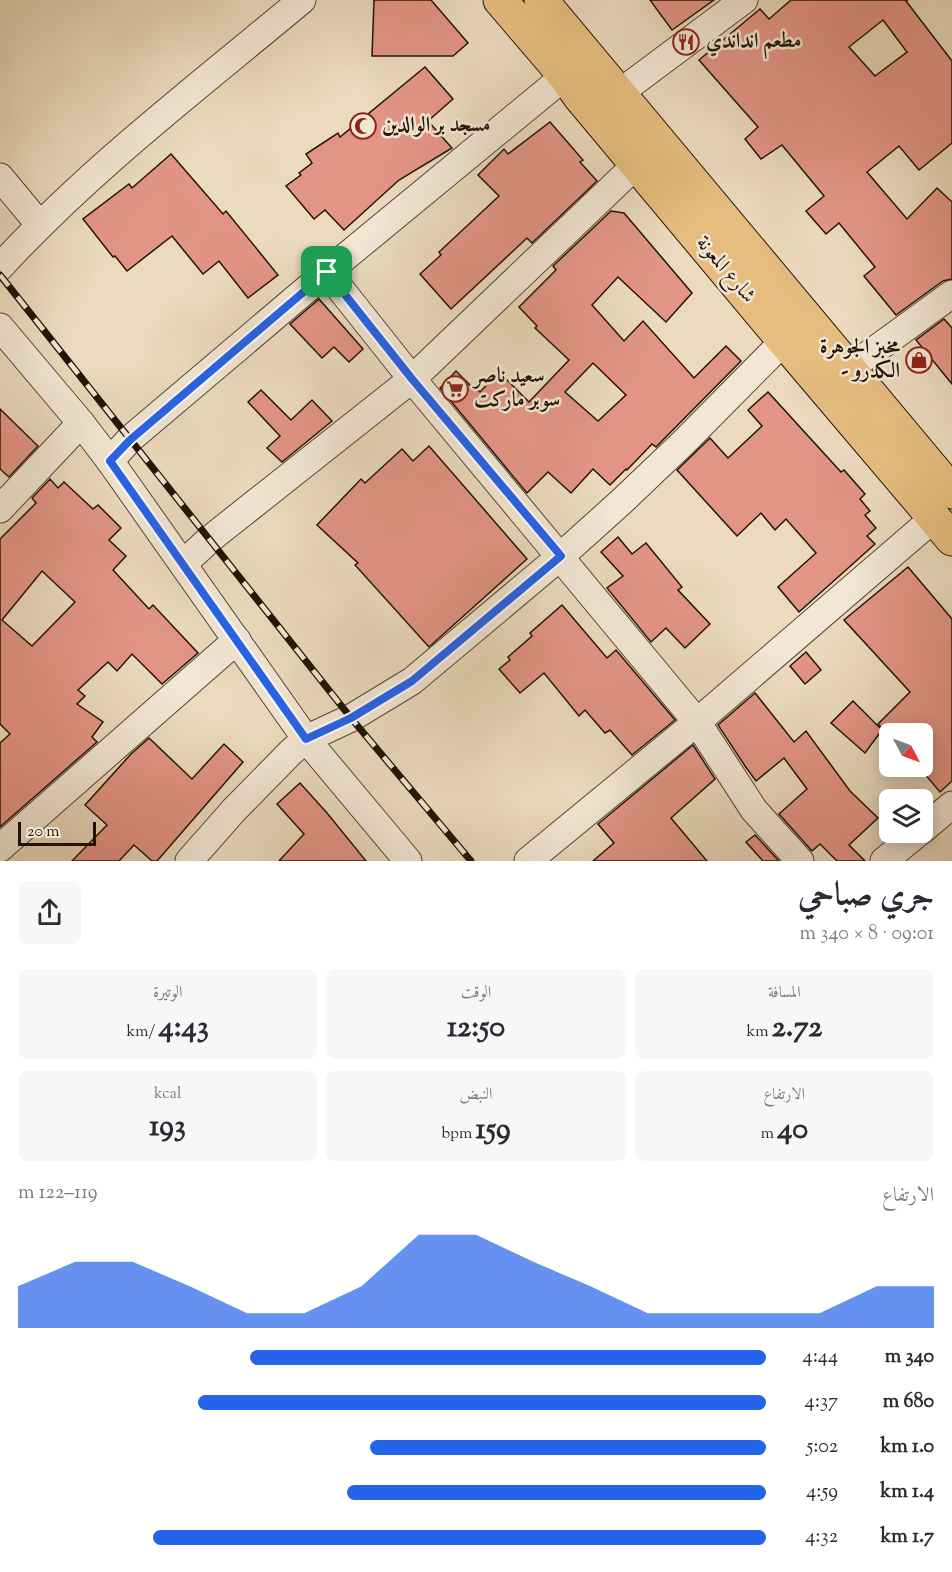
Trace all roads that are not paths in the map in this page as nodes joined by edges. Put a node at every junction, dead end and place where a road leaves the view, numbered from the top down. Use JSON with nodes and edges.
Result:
{"nodes":[{"id":1,"x":302,"y":0,"type":"edge"},
{"id":2,"x":500,"y":0,"type":"edge"},
{"id":3,"x":541,"y":0,"type":"edge"},
{"id":4,"x":744,"y":0,"type":"edge"},
{"id":5,"x":565,"y":76,"type":"junction"},
{"id":6,"x":618,"y":94,"type":"junction"},
{"id":7,"x":637,"y":164,"type":"junction"},
{"id":8,"x":0,"y":177,"type":"edge"},
{"id":9,"x":39,"y":224,"type":"junction"},
{"id":10,"x":0,"y":267,"type":"edge"},
{"id":11,"x":327,"y":272,"type":"junction"},
{"id":12,"x":952,"y":294,"type":"edge"},
{"id":13,"x":0,"y":327,"type":"edge"},
{"id":14,"x":784,"y":341,"type":"junction"},
{"id":15,"x":850,"y":368,"type":"junction"},
{"id":16,"x":412,"y":379,"type":"junction"},
{"id":17,"x":81,"y":423,"type":"junction"},
{"id":18,"x":110,"y":461,"type":"junction"},
{"id":19,"x":0,"y":509,"type":"edge"},
{"id":20,"x":946,"y":516,"type":"edge"},
{"id":21,"x":561,"y":556,"type":"junction"},
{"id":22,"x":183,"y":564,"type":"junction"},
{"id":23,"x":237,"y":640,"type":"junction"},
{"id":24,"x":697,"y":722,"type":"junction"},
{"id":25,"x":306,"y":739,"type":"junction"},
{"id":26,"x":952,"y":805,"type":"edge"},
{"id":27,"x":933,"y":821,"type":"edge"},
{"id":28,"x":906,"y":843,"type":"edge"},
{"id":29,"x":0,"y":848,"type":"edge"},
{"id":30,"x":189,"y":861,"type":"edge"},
{"id":31,"x":408,"y":861,"type":"edge"},
{"id":32,"x":528,"y":861,"type":"edge"},
{"id":33,"x":800,"y":861,"type":"edge"},
{"id":34,"x":884,"y":861,"type":"edge"}],
"edges":[{"from":1,"to":9,"type":"street"},
{"from":2,"to":5,"type":"highway","name":"شارع المعونة"},
{"from":3,"to":6,"type":"highway","name":"شارع المعونة"},
{"from":4,"to":6,"type":"street"},
{"from":5,"to":7,"type":"highway","name":"شارع المعونة"},
{"from":5,"to":11,"type":"street"},
{"from":6,"to":15,"type":"highway","name":"شارع المعونة"},
{"from":7,"to":14,"type":"highway","name":"شارع المعونة"},
{"from":7,"to":16,"type":"street"},
{"from":8,"to":9,"type":"street"},
{"from":9,"to":10,"type":"street"},
{"from":11,"to":16,"type":"street"},
{"from":11,"to":18,"type":"street"},
{"from":12,"to":15,"type":"street"},
{"from":13,"to":17,"type":"street"},
{"from":14,"to":20,"type":"highway","name":"شارع المعونة"},
{"from":14,"to":21,"type":"street"},
{"from":15,"to":20,"type":"highway","name":"شارع المعونة"},
{"from":16,"to":21,"type":"street"},
{"from":16,"to":22,"type":"street"},
{"from":17,"to":18,"type":"street"},
{"from":17,"to":19,"type":"street"},
{"from":18,"to":22,"type":"street"},
{"from":20,"to":24,"type":"street"},
{"from":21,"to":24,"type":"street"},
{"from":21,"to":25,"type":"street"},
{"from":22,"to":23,"type":"street"},
{"from":23,"to":25,"type":"street"},
{"from":23,"to":29,"type":"street"},
{"from":24,"to":32,"type":"street"},
{"from":24,"to":33,"type":"street"},
{"from":25,"to":30,"type":"street"},
{"from":25,"to":31,"type":"street"},
{"from":26,"to":27,"type":"street"},
{"from":28,"to":34,"type":"street"}]}
